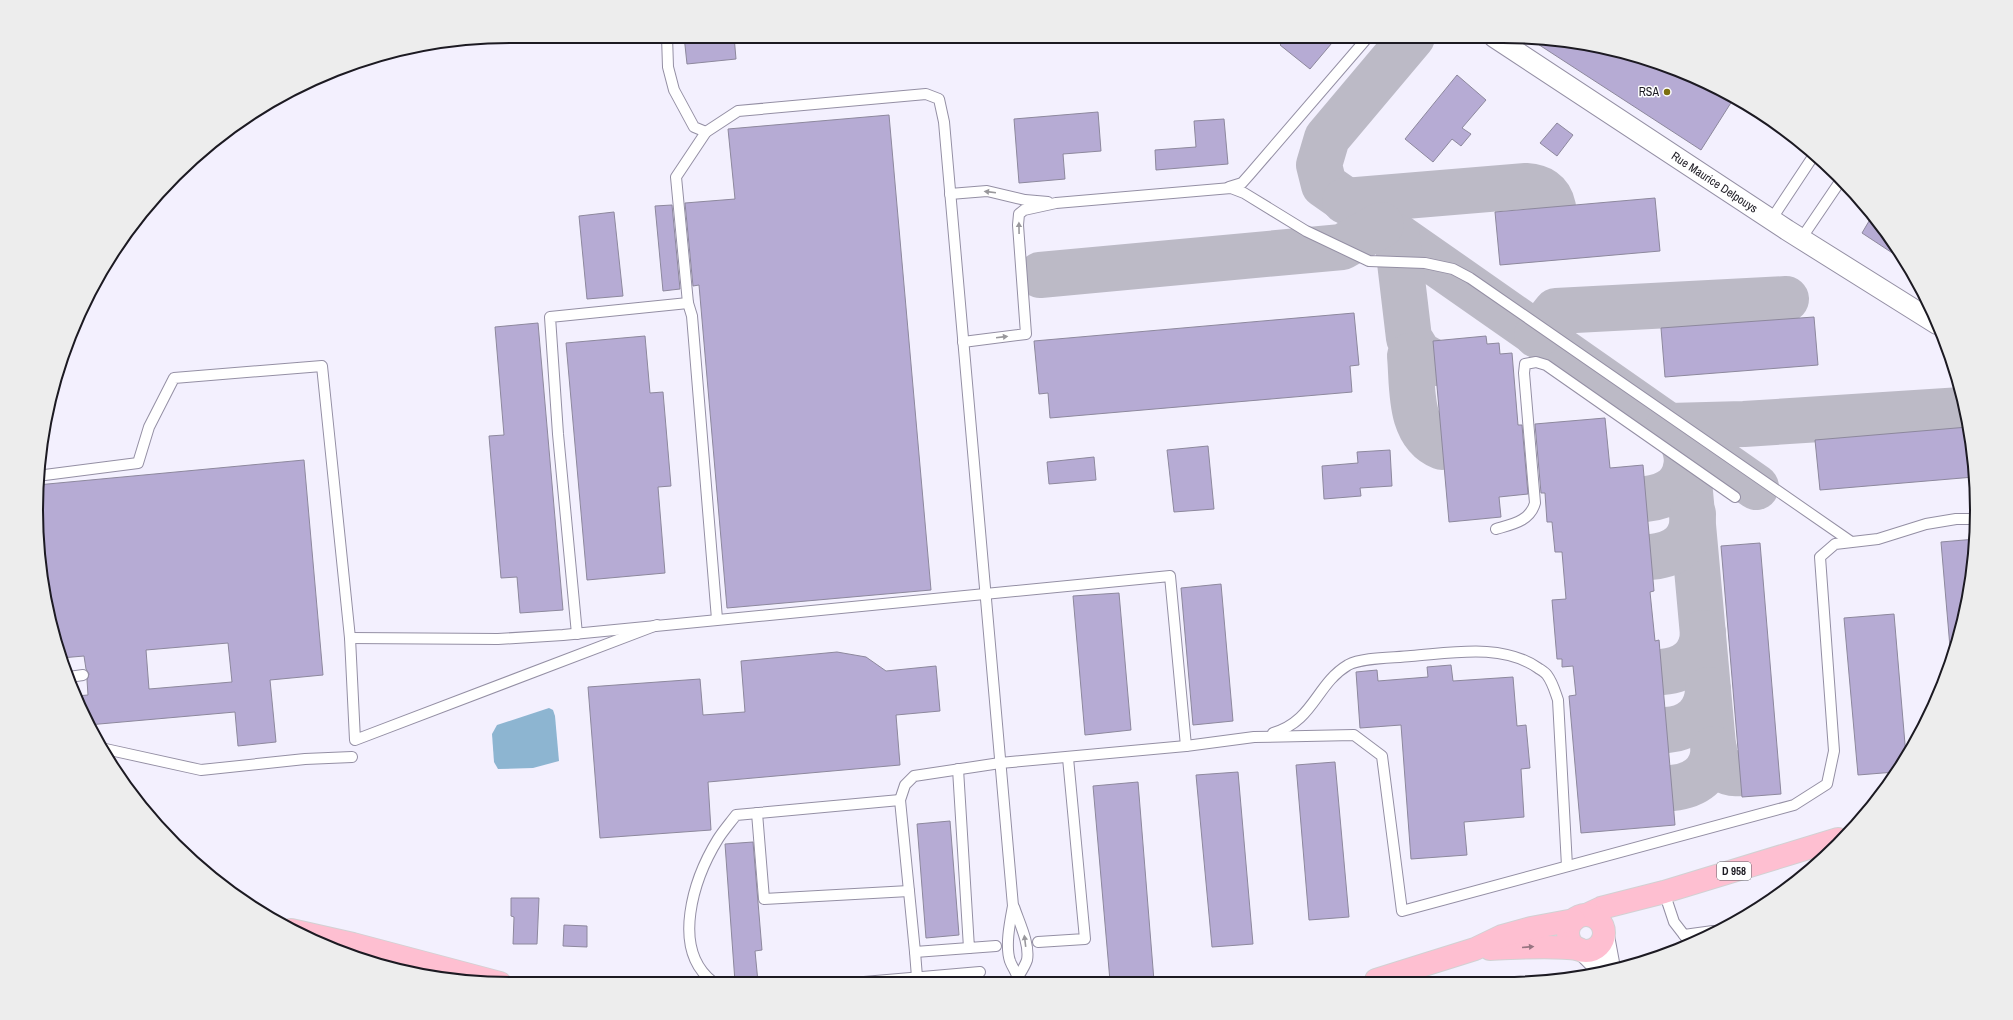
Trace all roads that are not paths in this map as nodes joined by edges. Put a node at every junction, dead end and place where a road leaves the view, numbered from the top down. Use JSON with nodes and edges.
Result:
{"nodes":[{"id":1,"x":666,"y":43,"type":"edge"},
{"id":2,"x":1363,"y":43,"type":"edge"},
{"id":3,"x":1503,"y":43,"type":"edge"},
{"id":4,"x":706,"y":132,"type":"junction"},
{"id":5,"x":1811,"y":159,"type":"edge"},
{"id":6,"x":1838,"y":185,"type":"edge"},
{"id":7,"x":1221,"y":188,"type":"junction"},
{"id":8,"x":950,"y":194,"type":"junction"},
{"id":9,"x":1056,"y":202,"type":"junction"},
{"id":10,"x":1771,"y":220,"type":"junction"},
{"id":11,"x":1801,"y":240,"type":"junction"},
{"id":12,"x":688,"y":303,"type":"junction"},
{"id":13,"x":1929,"y":319,"type":"edge"},
{"id":14,"x":963,"y":342,"type":"junction"},
{"id":15,"x":44,"y":475,"type":"edge"},
{"id":16,"x":1735,"y":498,"type":"dead end"},
{"id":17,"x":1970,"y":519,"type":"edge"},
{"id":18,"x":1496,"y":529,"type":"dead end"},
{"id":19,"x":1850,"y":541,"type":"junction"},
{"id":20,"x":985,"y":594,"type":"junction"},
{"id":21,"x":716,"y":619,"type":"junction"},
{"id":22,"x":657,"y":625,"type":"junction"},
{"id":23,"x":577,"y":634,"type":"junction"},
{"id":24,"x":350,"y":638,"type":"junction"},
{"id":25,"x":83,"y":676,"type":"dead end"},
{"id":26,"x":74,"y":677,"type":"edge"},
{"id":27,"x":1254,"y":737,"type":"junction"},
{"id":28,"x":1186,"y":746,"type":"junction"},
{"id":29,"x":110,"y":750,"type":"edge"},
{"id":30,"x":352,"y":757,"type":"dead end"},
{"id":31,"x":1068,"y":758,"type":"junction"},
{"id":32,"x":1000,"y":763,"type":"junction"},
{"id":33,"x":958,"y":769,"type":"junction"},
{"id":34,"x":900,"y":800,"type":"junction"},
{"id":35,"x":757,"y":813,"type":"junction"},
{"id":36,"x":1832,"y":841,"type":"edge"},
{"id":37,"x":1567,"y":866,"type":"junction"},
{"id":38,"x":909,"y":891,"type":"junction"},
{"id":39,"x":1664,"y":892,"type":"junction"},
{"id":40,"x":1628,"y":901,"type":"junction"},
{"id":41,"x":1013,"y":906,"type":"junction"},
{"id":42,"x":1580,"y":918,"type":"junction"},
{"id":43,"x":1702,"y":933,"type":"edge"},
{"id":44,"x":1604,"y":934,"type":"junction"},
{"id":45,"x":1684,"y":935,"type":"junction"},
{"id":46,"x":1687,"y":939,"type":"edge"},
{"id":47,"x":330,"y":940,"type":"edge"},
{"id":48,"x":1038,"y":942,"type":"dead end"},
{"id":49,"x":996,"y":946,"type":"dead end"},
{"id":50,"x":969,"y":948,"type":"junction"},
{"id":51,"x":1475,"y":949,"type":"junction"},
{"id":52,"x":1580,"y":950,"type":"junction"},
{"id":53,"x":915,"y":952,"type":"junction"},
{"id":54,"x":1609,"y":964,"type":"edge"},
{"id":55,"x":1599,"y":967,"type":"edge"},
{"id":56,"x":980,"y":972,"type":"dead end"},
{"id":57,"x":467,"y":975,"type":"edge"},
{"id":58,"x":708,"y":977,"type":"edge"},
{"id":59,"x":917,"y":977,"type":"joint"},
{"id":60,"x":1017,"y":977,"type":"edge"},
{"id":61,"x":1019,"y":977,"type":"edge"},
{"id":62,"x":1386,"y":977,"type":"edge"}],
"edges":[{"from":1,"to":4,"type":"lane"},
{"from":2,"to":7,"type":"lane"},
{"from":3,"to":10,"type":"street","name":"Rue Maurice Delpouys"},
{"from":4,"to":8,"type":"lane"},
{"from":4,"to":12,"type":"lane"},
{"from":5,"to":10,"type":"lane"},
{"from":6,"to":11,"type":"lane"},
{"from":7,"to":9,"type":"lane"},
{"from":7,"to":19,"type":"lane"},
{"from":9,"to":8,"type":"lane","one_way":true},
{"from":8,"to":14,"type":"lane"},
{"from":14,"to":9,"type":"lane","one_way":true},
{"from":10,"to":11,"type":"street","name":"Rue Maurice Delpouys"},
{"from":11,"to":13,"type":"street","name":"Rue Maurice Delpouys"},
{"from":12,"to":21,"type":"lane"},
{"from":12,"to":23,"type":"lane"},
{"from":14,"to":20,"type":"lane"},
{"from":15,"to":24,"type":"lane"},
{"from":16,"to":18,"type":"lane"},
{"from":17,"to":19,"type":"lane"},
{"from":19,"to":37,"type":"lane"},
{"from":20,"to":21,"type":"lane"},
{"from":20,"to":28,"type":"lane"},
{"from":20,"to":32,"type":"lane"},
{"from":21,"to":22,"type":"lane"},
{"from":22,"to":23,"type":"lane"},
{"from":22,"to":24,"type":"lane"},
{"from":23,"to":24,"type":"lane"},
{"from":25,"to":26,"type":"lane"},
{"from":27,"to":28,"type":"lane"},
{"from":27,"to":37,"type":"lane"},
{"from":27,"to":37,"type":"lane"},
{"from":28,"to":31,"type":"lane"},
{"from":29,"to":30,"type":"lane"},
{"from":31,"to":32,"type":"lane"},
{"from":31,"to":48,"type":"lane"},
{"from":32,"to":33,"type":"lane"},
{"from":32,"to":41,"type":"lane"},
{"from":33,"to":34,"type":"lane"},
{"from":33,"to":50,"type":"lane"},
{"from":34,"to":35,"type":"lane"},
{"from":34,"to":38,"type":"lane"},
{"from":35,"to":38,"type":"lane"},
{"from":35,"to":58,"type":"lane"},
{"from":36,"to":39,"type":"main road","number":"D 958"},
{"from":38,"to":53,"type":"lane"},
{"from":39,"to":40,"type":"main road","number":"D 958"},
{"from":39,"to":45,"type":"lane"},
{"from":40,"to":42,"type":"main road","number":"D 958"},
{"from":40,"to":44,"type":"main road"},
{"from":41,"to":60,"type":"lane"},
{"from":61,"to":41,"type":"lane","one_way":true},
{"from":42,"to":44,"type":"main road"},
{"from":42,"to":51,"type":"main road","number":"D 958"},
{"from":42,"to":52,"type":"main road"},
{"from":43,"to":45,"type":"lane"},
{"from":44,"to":52,"type":"main road"},
{"from":44,"to":54,"type":"street"},
{"from":45,"to":46,"type":"lane"},
{"from":47,"to":57,"type":"main road"},
{"from":49,"to":50,"type":"lane"},
{"from":50,"to":53,"type":"lane"},
{"from":51,"to":52,"type":"main road","number":"D 958","one_way":true},
{"from":51,"to":62,"type":"main road","number":"D 958"},
{"from":52,"to":55,"type":"street"},
{"from":53,"to":59,"type":"lane"},
{"from":56,"to":59,"type":"lane"}]}
